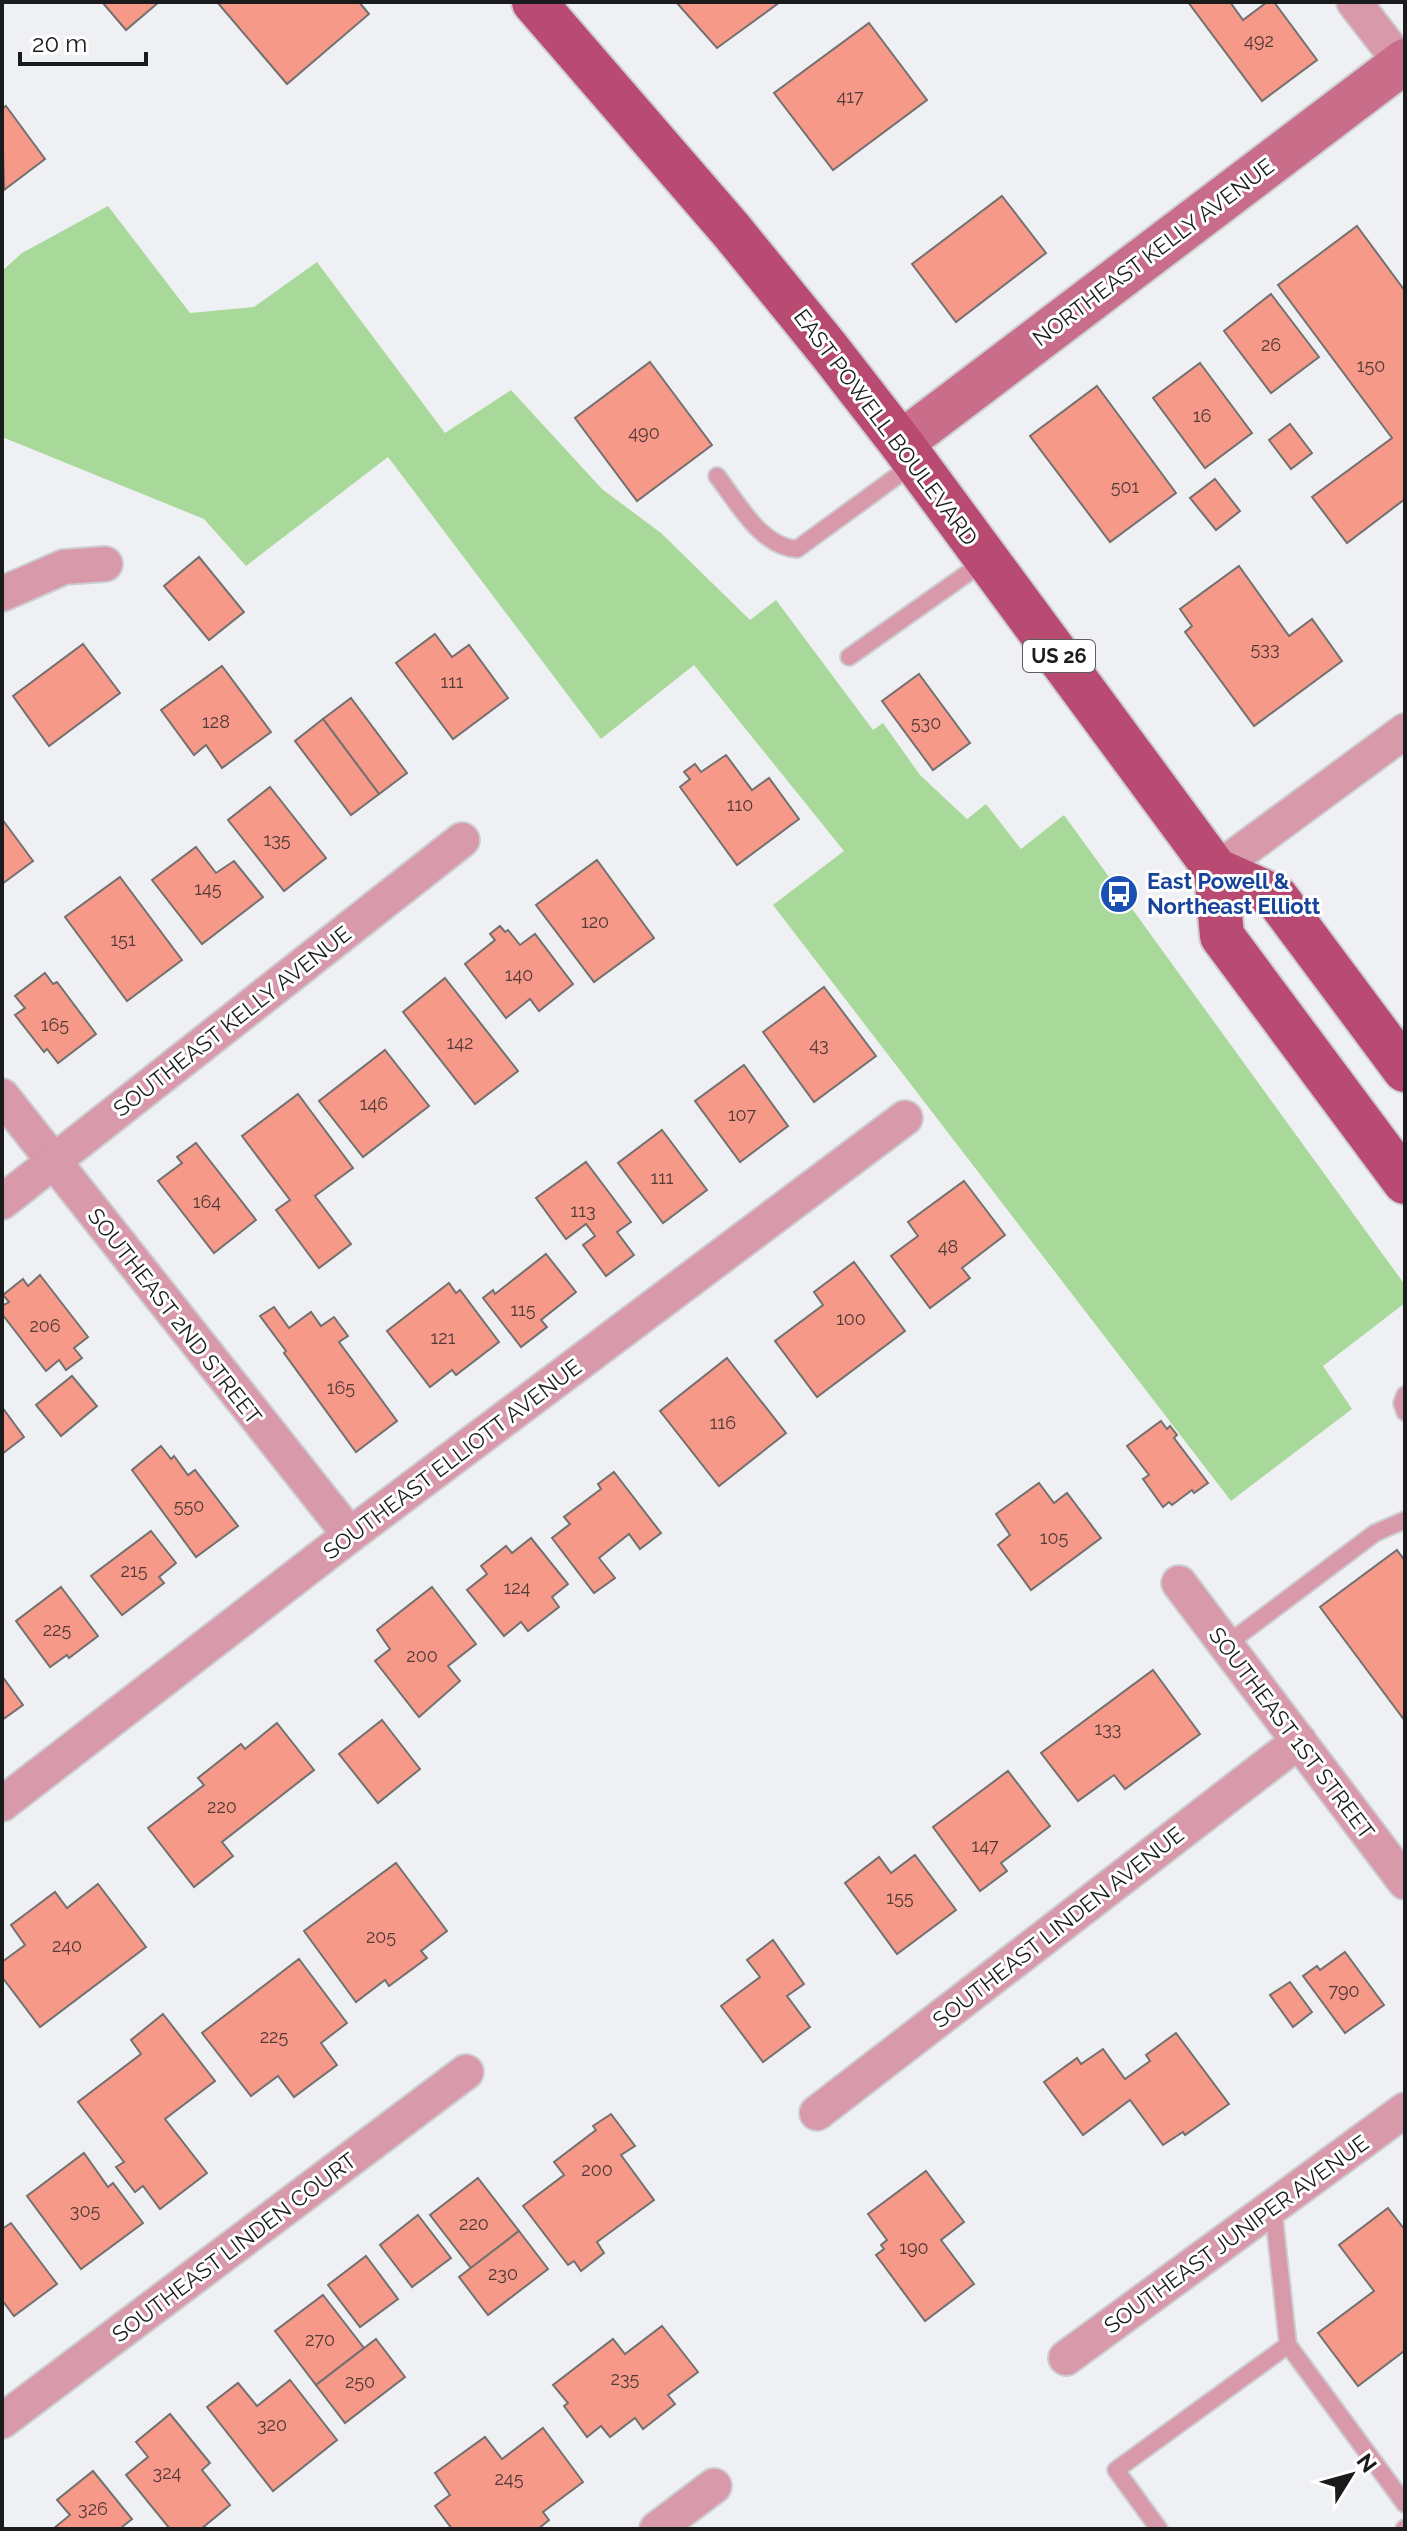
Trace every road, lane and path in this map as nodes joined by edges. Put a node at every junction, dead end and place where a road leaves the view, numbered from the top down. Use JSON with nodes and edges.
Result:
{"nodes":[{"id":1,"x":534,"y":2,"type":"edge"},
{"id":2,"x":1354,"y":2,"type":"edge"},
{"id":3,"x":1404,"y":64,"type":"edge"},
{"id":4,"x":908,"y":453,"type":"junction"},
{"id":5,"x":717,"y":476,"type":"dead end"},
{"id":6,"x":987,"y":559,"type":"junction"},
{"id":7,"x":105,"y":564,"type":"dead end"},
{"id":8,"x":2,"y":594,"type":"edge"},
{"id":9,"x":849,"y":657,"type":"dead end"},
{"id":10,"x":1405,"y":731,"type":"edge"},
{"id":11,"x":462,"y":840,"type":"dead end"},
{"id":12,"x":1216,"y":870,"type":"junction"},
{"id":13,"x":1402,"y":1060,"type":"edge"},
{"id":14,"x":2,"y":1096,"type":"edge"},
{"id":15,"x":905,"y":1118,"type":"dead end"},
{"id":16,"x":1360,"y":1121,"type":"junction"},
{"id":17,"x":1405,"y":1148,"type":"edge"},
{"id":18,"x":54,"y":1162,"type":"junction"},
{"id":19,"x":1405,"y":1182,"type":"edge"},
{"id":20,"x":2,"y":1202,"type":"edge"},
{"id":21,"x":1405,"y":1395,"type":"edge"},
{"id":22,"x":1405,"y":1412,"type":"edge"},
{"id":23,"x":1405,"y":1520,"type":"edge"},
{"id":24,"x":350,"y":1535,"type":"junction"},
{"id":25,"x":1179,"y":1583,"type":"dead end"},
{"id":26,"x":1226,"y":1645,"type":"junction"},
{"id":27,"x":1299,"y":1741,"type":"junction"},
{"id":28,"x":2,"y":1804,"type":"edge"},
{"id":29,"x":1405,"y":1882,"type":"edge"},
{"id":30,"x":466,"y":2072,"type":"dead end"},
{"id":31,"x":1405,"y":2110,"type":"edge"},
{"id":32,"x":817,"y":2113,"type":"dead end"},
{"id":33,"x":1273,"y":2207,"type":"junction"},
{"id":34,"x":1288,"y":2345,"type":"junction"},
{"id":35,"x":1066,"y":2358,"type":"dead end"},
{"id":36,"x":2,"y":2421,"type":"edge"},
{"id":37,"x":714,"y":2486,"type":"dead end"},
{"id":38,"x":1405,"y":2504,"type":"edge"},
{"id":39,"x":657,"y":2529,"type":"edge"},
{"id":40,"x":1159,"y":2529,"type":"edge"}],
"edges":[{"from":1,"to":4,"type":"main road","name":"EAST POWELL BOULEVARD","number":"US 26"},
{"from":2,"to":3,"type":"street"},
{"from":3,"to":4,"type":"street","name":"NORTHEAST KELLY AVENUE"},
{"from":4,"to":5,"type":"lane"},
{"from":4,"to":6,"type":"main road","name":"EAST POWELL BOULEVARD","number":"US 26"},
{"from":6,"to":9,"type":"lane"},
{"from":6,"to":12,"type":"main road","name":"EAST POWELL BOULEVARD","number":"US 26"},
{"from":7,"to":8,"type":"street"},
{"from":10,"to":12,"type":"street"},
{"from":11,"to":18,"type":"street","name":"SOUTHEAST KELLY AVENUE"},
{"from":12,"to":13,"type":"main road","name":"EAST POWELL BOULEVARD","number":"US 26"},
{"from":12,"to":16,"type":"main road"},
{"from":14,"to":18,"type":"street","name":"SOUTHEAST 2ND STREET"},
{"from":15,"to":24,"type":"street","name":"SOUTHEAST ELLIOTT AVENUE"},
{"from":16,"to":17,"type":"main road"},
{"from":16,"to":19,"type":"main road"},
{"from":18,"to":20,"type":"street","name":"SOUTHEAST KELLY AVENUE"},
{"from":18,"to":24,"type":"street","name":"SOUTHEAST 2ND STREET"},
{"from":21,"to":22,"type":"lane"},
{"from":23,"to":26,"type":"lane"},
{"from":24,"to":28,"type":"street","name":"SOUTHEAST ELLIOTT AVENUE"},
{"from":25,"to":26,"type":"street","name":"SOUTHEAST 1ST STREET"},
{"from":26,"to":27,"type":"street","name":"SOUTHEAST 1ST STREET"},
{"from":27,"to":29,"type":"street","name":"SOUTHEAST 1ST STREET"},
{"from":27,"to":32,"type":"street","name":"SOUTHEAST LINDEN AVENUE"},
{"from":30,"to":36,"type":"street","name":"SOUTHEAST LINDEN COURT"},
{"from":31,"to":33,"type":"street","name":"SOUTHEAST JUNIPER AVENUE"},
{"from":33,"to":34,"type":"lane"},
{"from":33,"to":35,"type":"street","name":"SOUTHEAST JUNIPER AVENUE"},
{"from":34,"to":38,"type":"lane"},
{"from":34,"to":40,"type":"lane"},
{"from":37,"to":39,"type":"street"}]}
